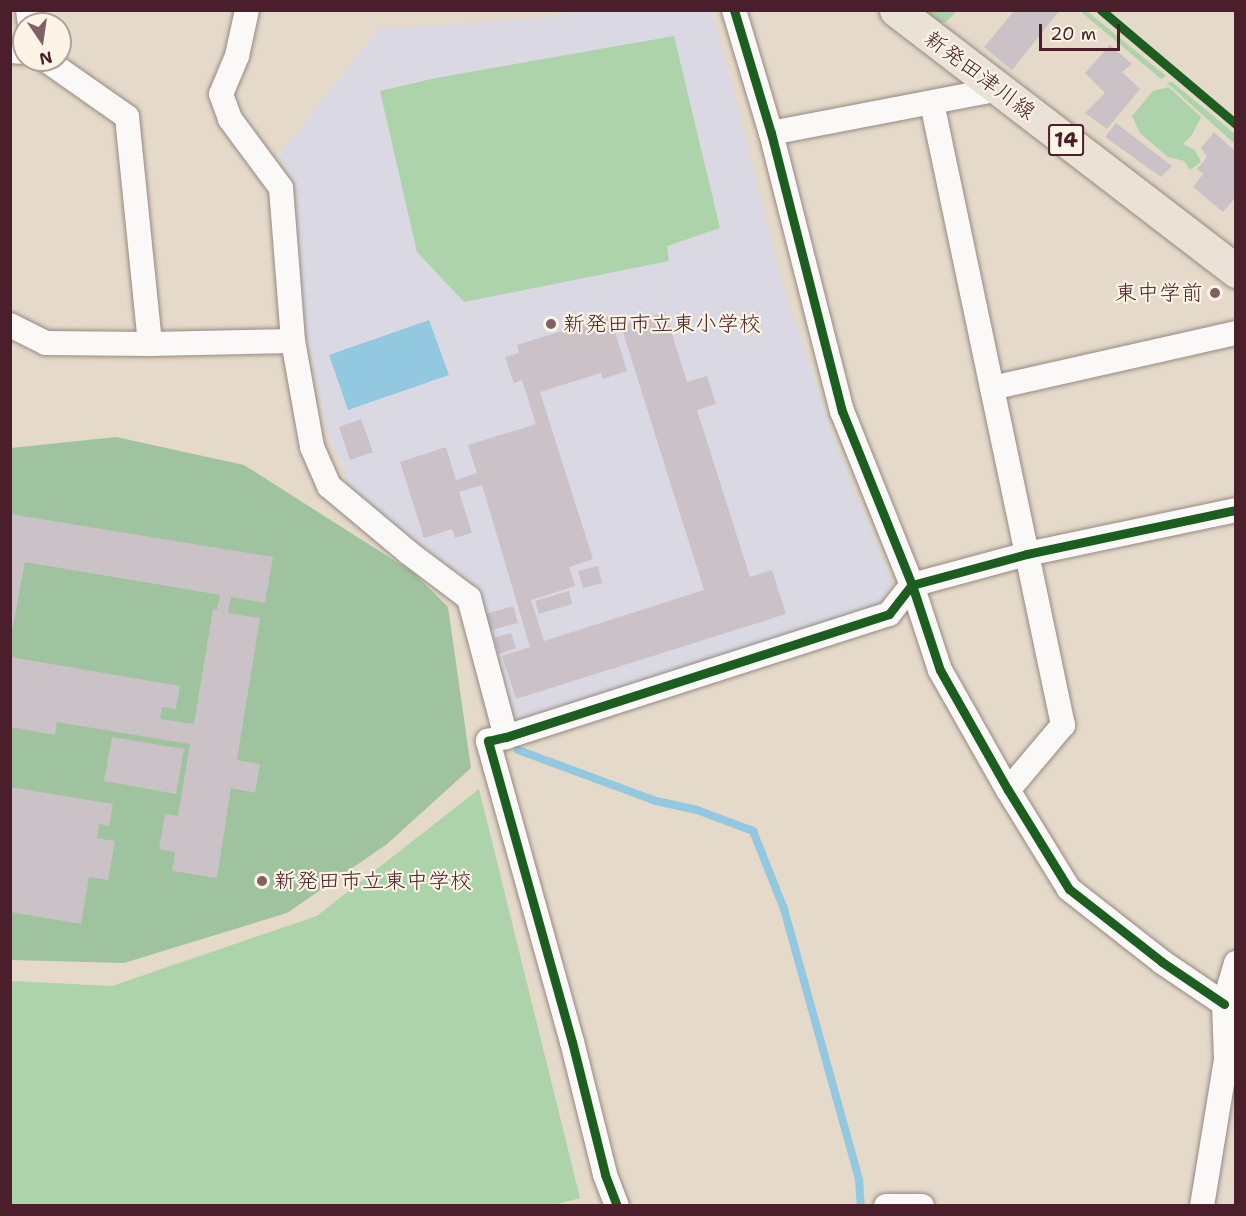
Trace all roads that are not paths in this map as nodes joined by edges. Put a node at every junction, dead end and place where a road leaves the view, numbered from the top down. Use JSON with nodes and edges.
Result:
{"nodes":[{"id":1,"x":247,"y":10,"type":"edge"},
{"id":2,"x":734,"y":10,"type":"edge"},
{"id":3,"x":896,"y":10,"type":"edge"},
{"id":4,"x":63,"y":72,"type":"edge"},
{"id":5,"x":1000,"y":89,"type":"junction"},
{"id":6,"x":932,"y":103,"type":"junction"},
{"id":7,"x":771,"y":133,"type":"junction"},
{"id":8,"x":1236,"y":271,"type":"edge"},
{"id":9,"x":10,"y":325,"type":"edge"},
{"id":10,"x":1236,"y":333,"type":"edge"},
{"id":11,"x":292,"y":341,"type":"junction"},
{"id":12,"x":150,"y":344,"type":"junction"},
{"id":13,"x":992,"y":388,"type":"junction"},
{"id":14,"x":1236,"y":510,"type":"edge"},
{"id":15,"x":1028,"y":554,"type":"junction"},
{"id":16,"x":912,"y":585,"type":"junction"},
{"id":17,"x":506,"y":737,"type":"junction"},
{"id":18,"x":1008,"y":790,"type":"junction"},
{"id":19,"x":1236,"y":963,"type":"edge"},
{"id":20,"x":1224,"y":1004,"type":"junction"},
{"id":21,"x":1231,"y":1060,"type":"edge"},
{"id":22,"x":617,"y":1206,"type":"edge"},
{"id":23,"x":886,"y":1206,"type":"edge"},
{"id":24,"x":922,"y":1206,"type":"edge"},
{"id":25,"x":1202,"y":1206,"type":"edge"}],
"edges":[{"from":1,"to":11,"type":"street"},
{"from":2,"to":7,"type":"street"},
{"from":3,"to":5,"type":"main road","name":"新発田津川線","number":"14"},
{"from":4,"to":12,"type":"street"},
{"from":5,"to":6,"type":"street"},
{"from":5,"to":8,"type":"main road","name":"新発田津川線","number":"14"},
{"from":6,"to":7,"type":"street"},
{"from":6,"to":13,"type":"street"},
{"from":7,"to":16,"type":"street"},
{"from":9,"to":12,"type":"street"},
{"from":10,"to":13,"type":"street"},
{"from":11,"to":12,"type":"street"},
{"from":11,"to":17,"type":"street"},
{"from":13,"to":15,"type":"street"},
{"from":14,"to":15,"type":"street"},
{"from":15,"to":16,"type":"street"},
{"from":15,"to":18,"type":"street"},
{"from":16,"to":17,"type":"street"},
{"from":16,"to":18,"type":"street"},
{"from":17,"to":22,"type":"street"},
{"from":18,"to":20,"type":"street"},
{"from":19,"to":20,"type":"street"},
{"from":20,"to":21,"type":"street"},
{"from":21,"to":25,"type":"street"},
{"from":23,"to":24,"type":"street"}]}
